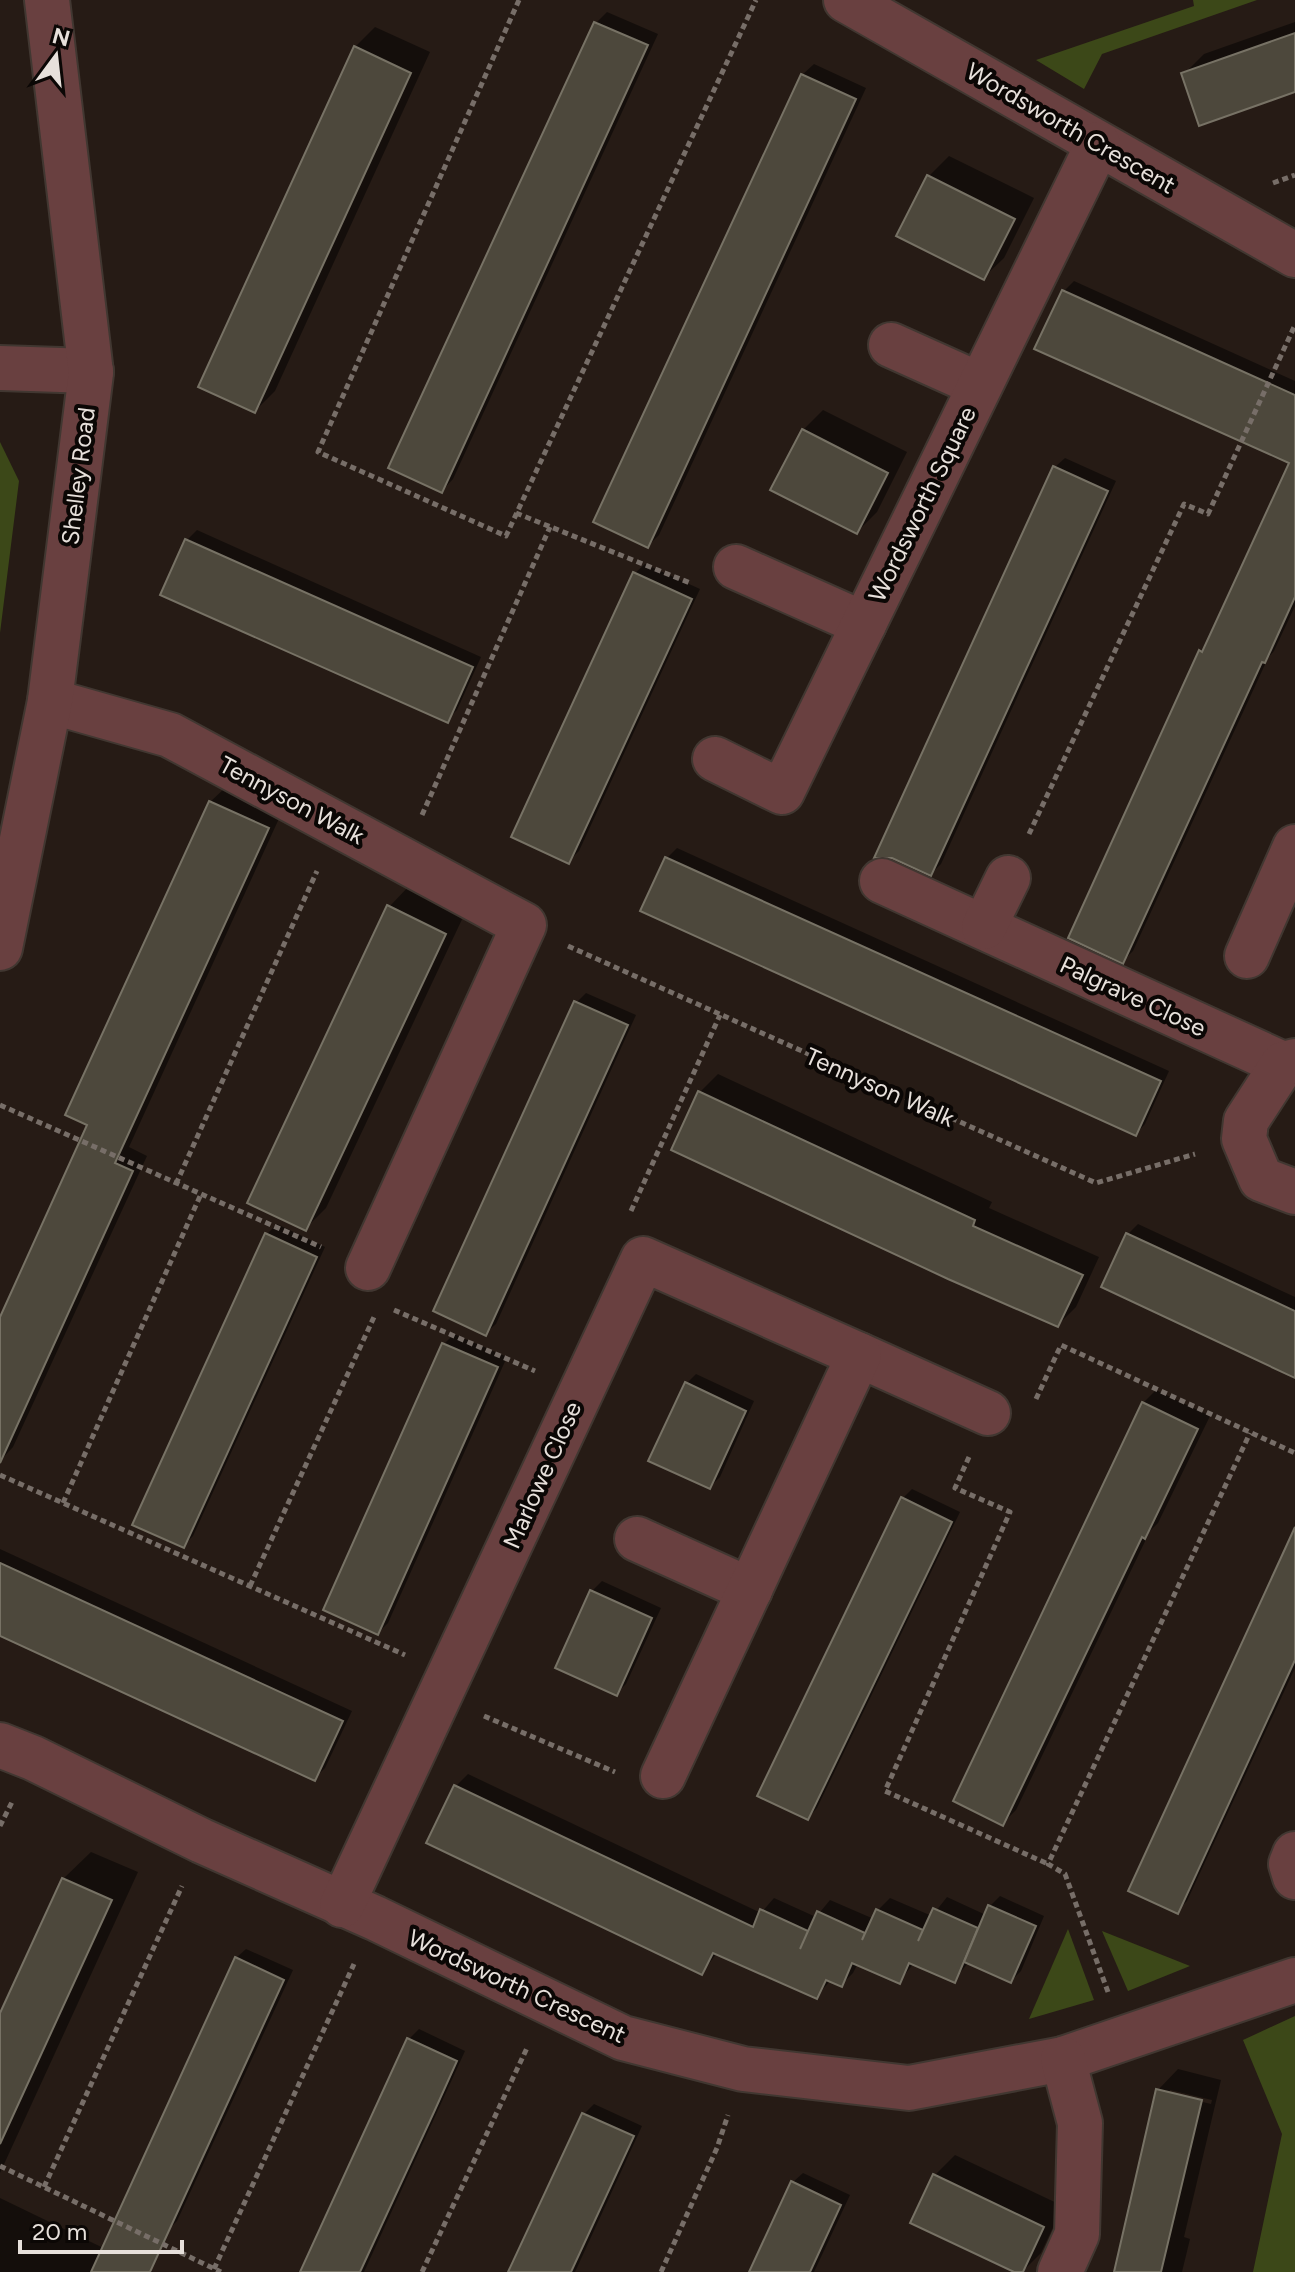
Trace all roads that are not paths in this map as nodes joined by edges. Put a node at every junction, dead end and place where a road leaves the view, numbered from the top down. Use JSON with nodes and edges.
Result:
{"nodes":[{"id":1,"x":47,"y":0,"type":"edge"},
{"id":2,"x":846,"y":0,"type":"edge"},
{"id":3,"x":1098,"y":144,"type":"junction"},
{"id":4,"x":1295,"y":255,"type":"edge"},
{"id":5,"x":891,"y":345,"type":"dead end"},
{"id":6,"x":0,"y":368,"type":"edge"},
{"id":7,"x":91,"y":371,"type":"junction"},
{"id":8,"x":980,"y":385,"type":"junction"},
{"id":9,"x":736,"y":567,"type":"road end"},
{"id":10,"x":864,"y":624,"type":"junction"},
{"id":11,"x":50,"y":701,"type":"junction"},
{"id":12,"x":715,"y":759,"type":"dead end"},
{"id":13,"x":1295,"y":847,"type":"edge"},
{"id":14,"x":1008,"y":878,"type":"road end"},
{"id":15,"x":882,"y":881,"type":"dead end"},
{"id":16,"x":984,"y":927,"type":"junction"},
{"id":17,"x":0,"y":948,"type":"edge"},
{"id":18,"x":1247,"y":956,"type":"dead end"},
{"id":19,"x":1289,"y":1062,"type":"edge"},
{"id":20,"x":1295,"y":1192,"type":"edge"},
{"id":21,"x":368,"y":1268,"type":"road end"},
{"id":22,"x":859,"y":1355,"type":"junction"},
{"id":23,"x":988,"y":1413,"type":"road end"},
{"id":24,"x":637,"y":1539,"type":"dead end"},
{"id":25,"x":750,"y":1590,"type":"junction"},
{"id":26,"x":0,"y":1745,"type":"edge"},
{"id":27,"x":663,"y":1776,"type":"road end"},
{"id":28,"x":1295,"y":1854,"type":"edge"},
{"id":29,"x":1295,"y":1877,"type":"edge"},
{"id":30,"x":359,"y":1912,"type":"junction"},
{"id":31,"x":1295,"y":1980,"type":"edge"},
{"id":32,"x":1063,"y":2059,"type":"junction"},
{"id":33,"x":1060,"y":2272,"type":"edge"}],
"edges":[{"from":1,"to":7,"type":"street","name":"Shelley Road"},
{"from":2,"to":3,"type":"street","name":"Wordsworth Crescent"},
{"from":3,"to":4,"type":"street","name":"Wordsworth Crescent"},
{"from":3,"to":8,"type":"street","name":"Wordsworth Square"},
{"from":5,"to":8,"type":"street","name":"Wordsworth Square"},
{"from":6,"to":7,"type":"street"},
{"from":7,"to":11,"type":"street","name":"Shelley Road"},
{"from":8,"to":10,"type":"street","name":"Wordsworth Square"},
{"from":9,"to":10,"type":"street","name":"Wordsworth Square"},
{"from":10,"to":12,"type":"street","name":"Wordsworth Square"},
{"from":11,"to":17,"type":"street","name":"Shelley Road"},
{"from":11,"to":21,"type":"street","name":"Tennyson Walk"},
{"from":13,"to":18,"type":"street"},
{"from":14,"to":16,"type":"street"},
{"from":15,"to":16,"type":"street","name":"Palgrave Close"},
{"from":16,"to":19,"type":"street","name":"Palgrave Close"},
{"from":19,"to":20,"type":"street","name":"Palgrave Close"},
{"from":22,"to":23,"type":"street"},
{"from":22,"to":25,"type":"street"},
{"from":22,"to":30,"type":"street","name":"Marlowe Close"},
{"from":24,"to":25,"type":"street"},
{"from":25,"to":27,"type":"street"},
{"from":26,"to":30,"type":"street","name":"Wordsworth Crescent"},
{"from":28,"to":29,"type":"street"},
{"from":30,"to":32,"type":"street","name":"Wordsworth Crescent"},
{"from":31,"to":32,"type":"street","name":"Wordsworth Crescent"},
{"from":32,"to":33,"type":"street"}]}
